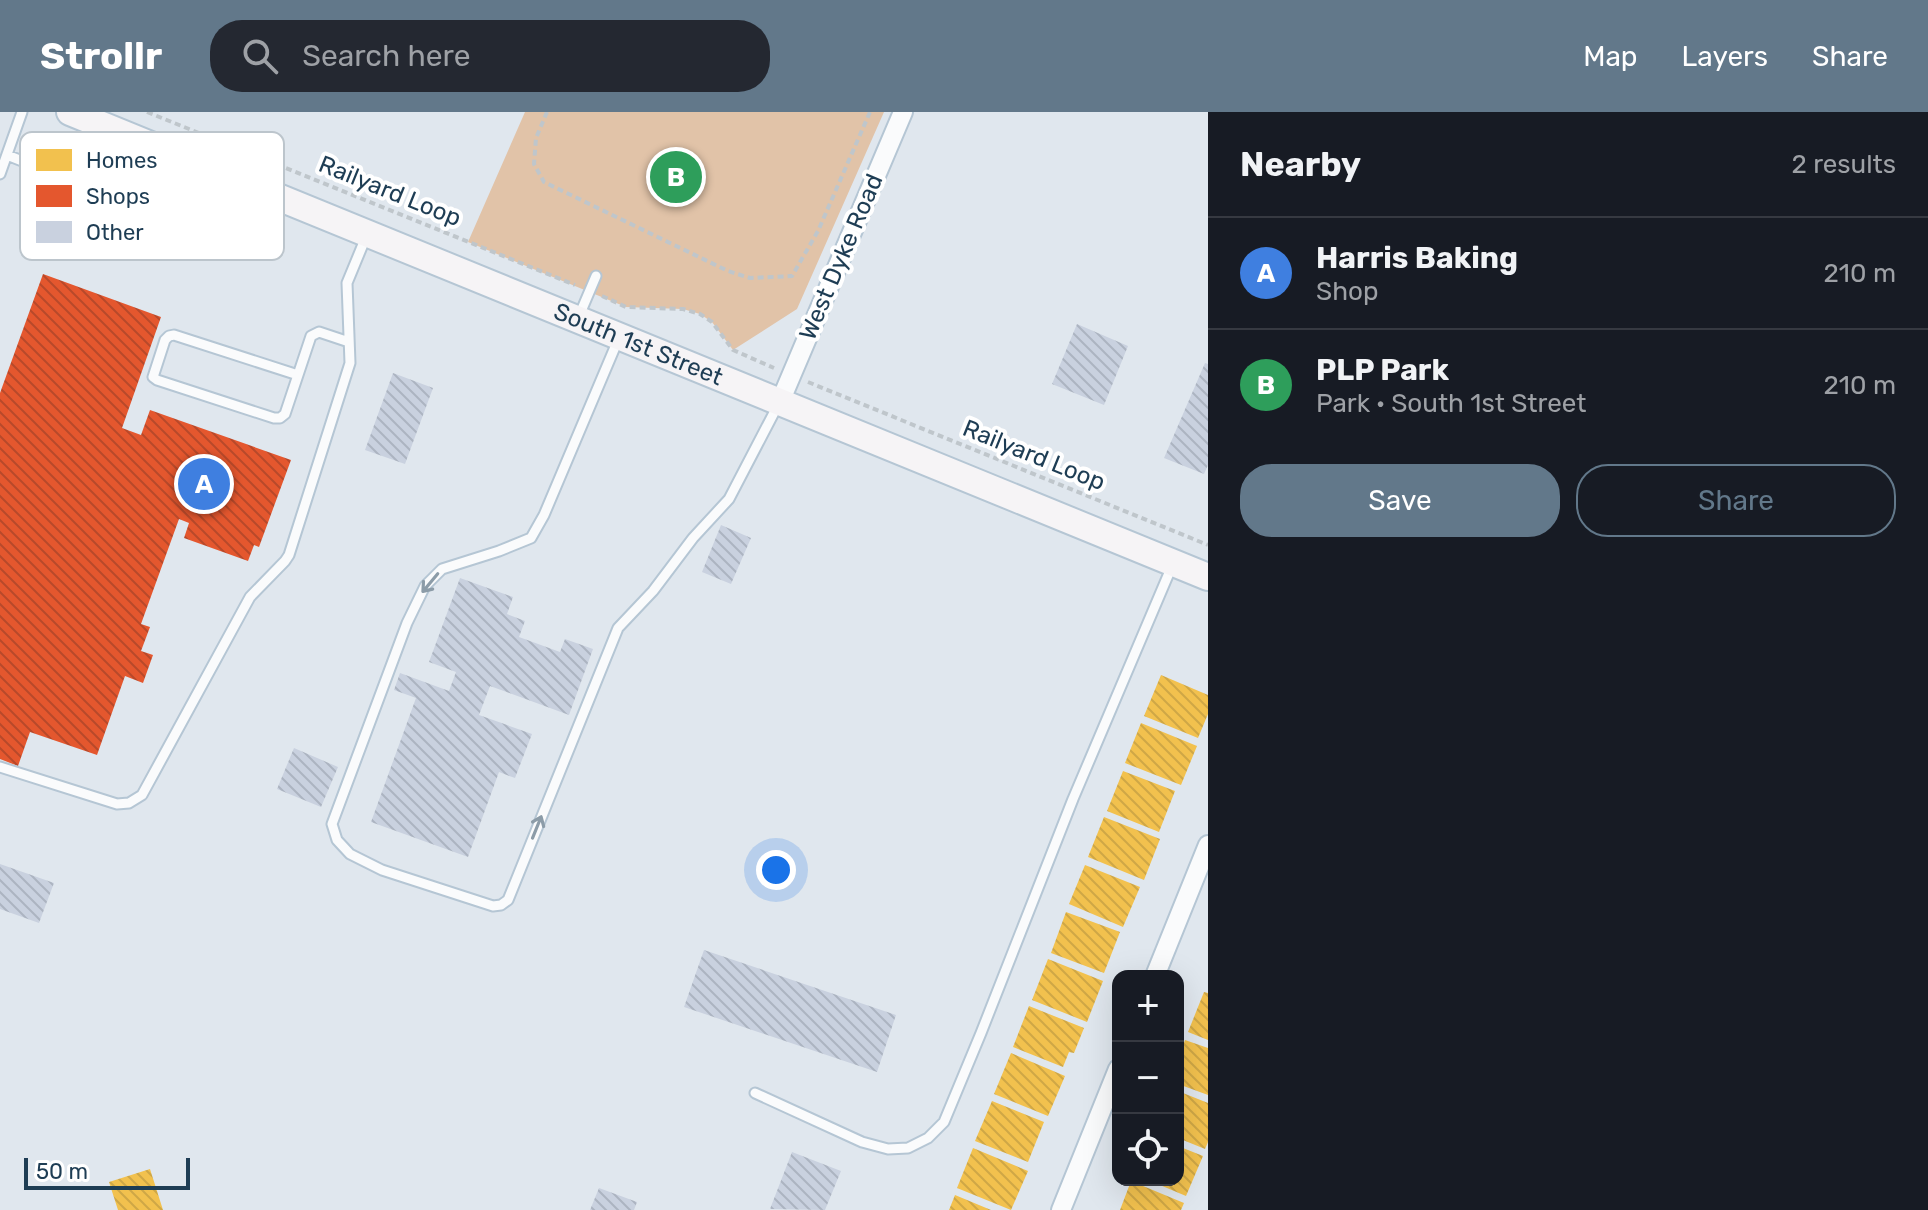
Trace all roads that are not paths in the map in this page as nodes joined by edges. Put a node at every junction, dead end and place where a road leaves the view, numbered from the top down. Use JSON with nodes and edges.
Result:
{"nodes":[{"id":1,"x":22,"y":112,"type":"edge"},
{"id":2,"x":70,"y":112,"type":"edge"},
{"id":3,"x":903,"y":112,"type":"edge"},
{"id":4,"x":119,"y":132,"type":"edge"},
{"id":5,"x":7,"y":155,"type":"junction"},
{"id":6,"x":20,"y":160,"type":"edge"},
{"id":7,"x":0,"y":174,"type":"edge"},
{"id":8,"x":284,"y":199,"type":"edge"},
{"id":9,"x":367,"y":233,"type":"junction"},
{"id":10,"x":596,"y":276,"type":"dead end"},
{"id":11,"x":577,"y":320,"type":"junction"},
{"id":12,"x":619,"y":337,"type":"junction"},
{"id":13,"x":349,"y":342,"type":"junction"},
{"id":14,"x":298,"y":375,"type":"junction"},
{"id":15,"x":780,"y":402,"type":"junction"},
{"id":16,"x":1173,"y":563,"type":"junction"},
{"id":17,"x":1208,"y":577,"type":"edge"},
{"id":18,"x":0,"y":767,"type":"edge"},
{"id":19,"x":1208,"y":845,"type":"edge"},
{"id":20,"x":1157,"y":970,"type":"edge"},
{"id":21,"x":1112,"y":1084,"type":"edge"},
{"id":22,"x":755,"y":1093,"type":"dead end"},
{"id":23,"x":1061,"y":1210,"type":"edge"}],
"edges":[{"from":1,"to":5,"type":"lane"},
{"from":2,"to":4,"type":"main road","name":"South 1st Street"},
{"from":3,"to":15,"type":"street","name":"West Dyke Road"},
{"from":5,"to":6,"type":"lane"},
{"from":5,"to":7,"type":"lane"},
{"from":8,"to":9,"type":"main road","name":"South 1st Street"},
{"from":9,"to":11,"type":"main road","name":"South 1st Street"},
{"from":9,"to":13,"type":"lane"},
{"from":10,"to":11,"type":"lane"},
{"from":11,"to":12,"type":"main road","name":"South 1st Street"},
{"from":12,"to":15,"type":"main road","name":"South 1st Street"},
{"from":12,"to":15,"type":"lane","one_way":true},
{"from":13,"to":14,"type":"lane"},
{"from":13,"to":18,"type":"lane"},
{"from":14,"to":14,"type":"lane"},
{"from":15,"to":16,"type":"main road","name":"South 1st Street"},
{"from":16,"to":17,"type":"main road","name":"South 1st Street"},
{"from":16,"to":22,"type":"lane"},
{"from":19,"to":20,"type":"street"},
{"from":21,"to":23,"type":"street"}]}
